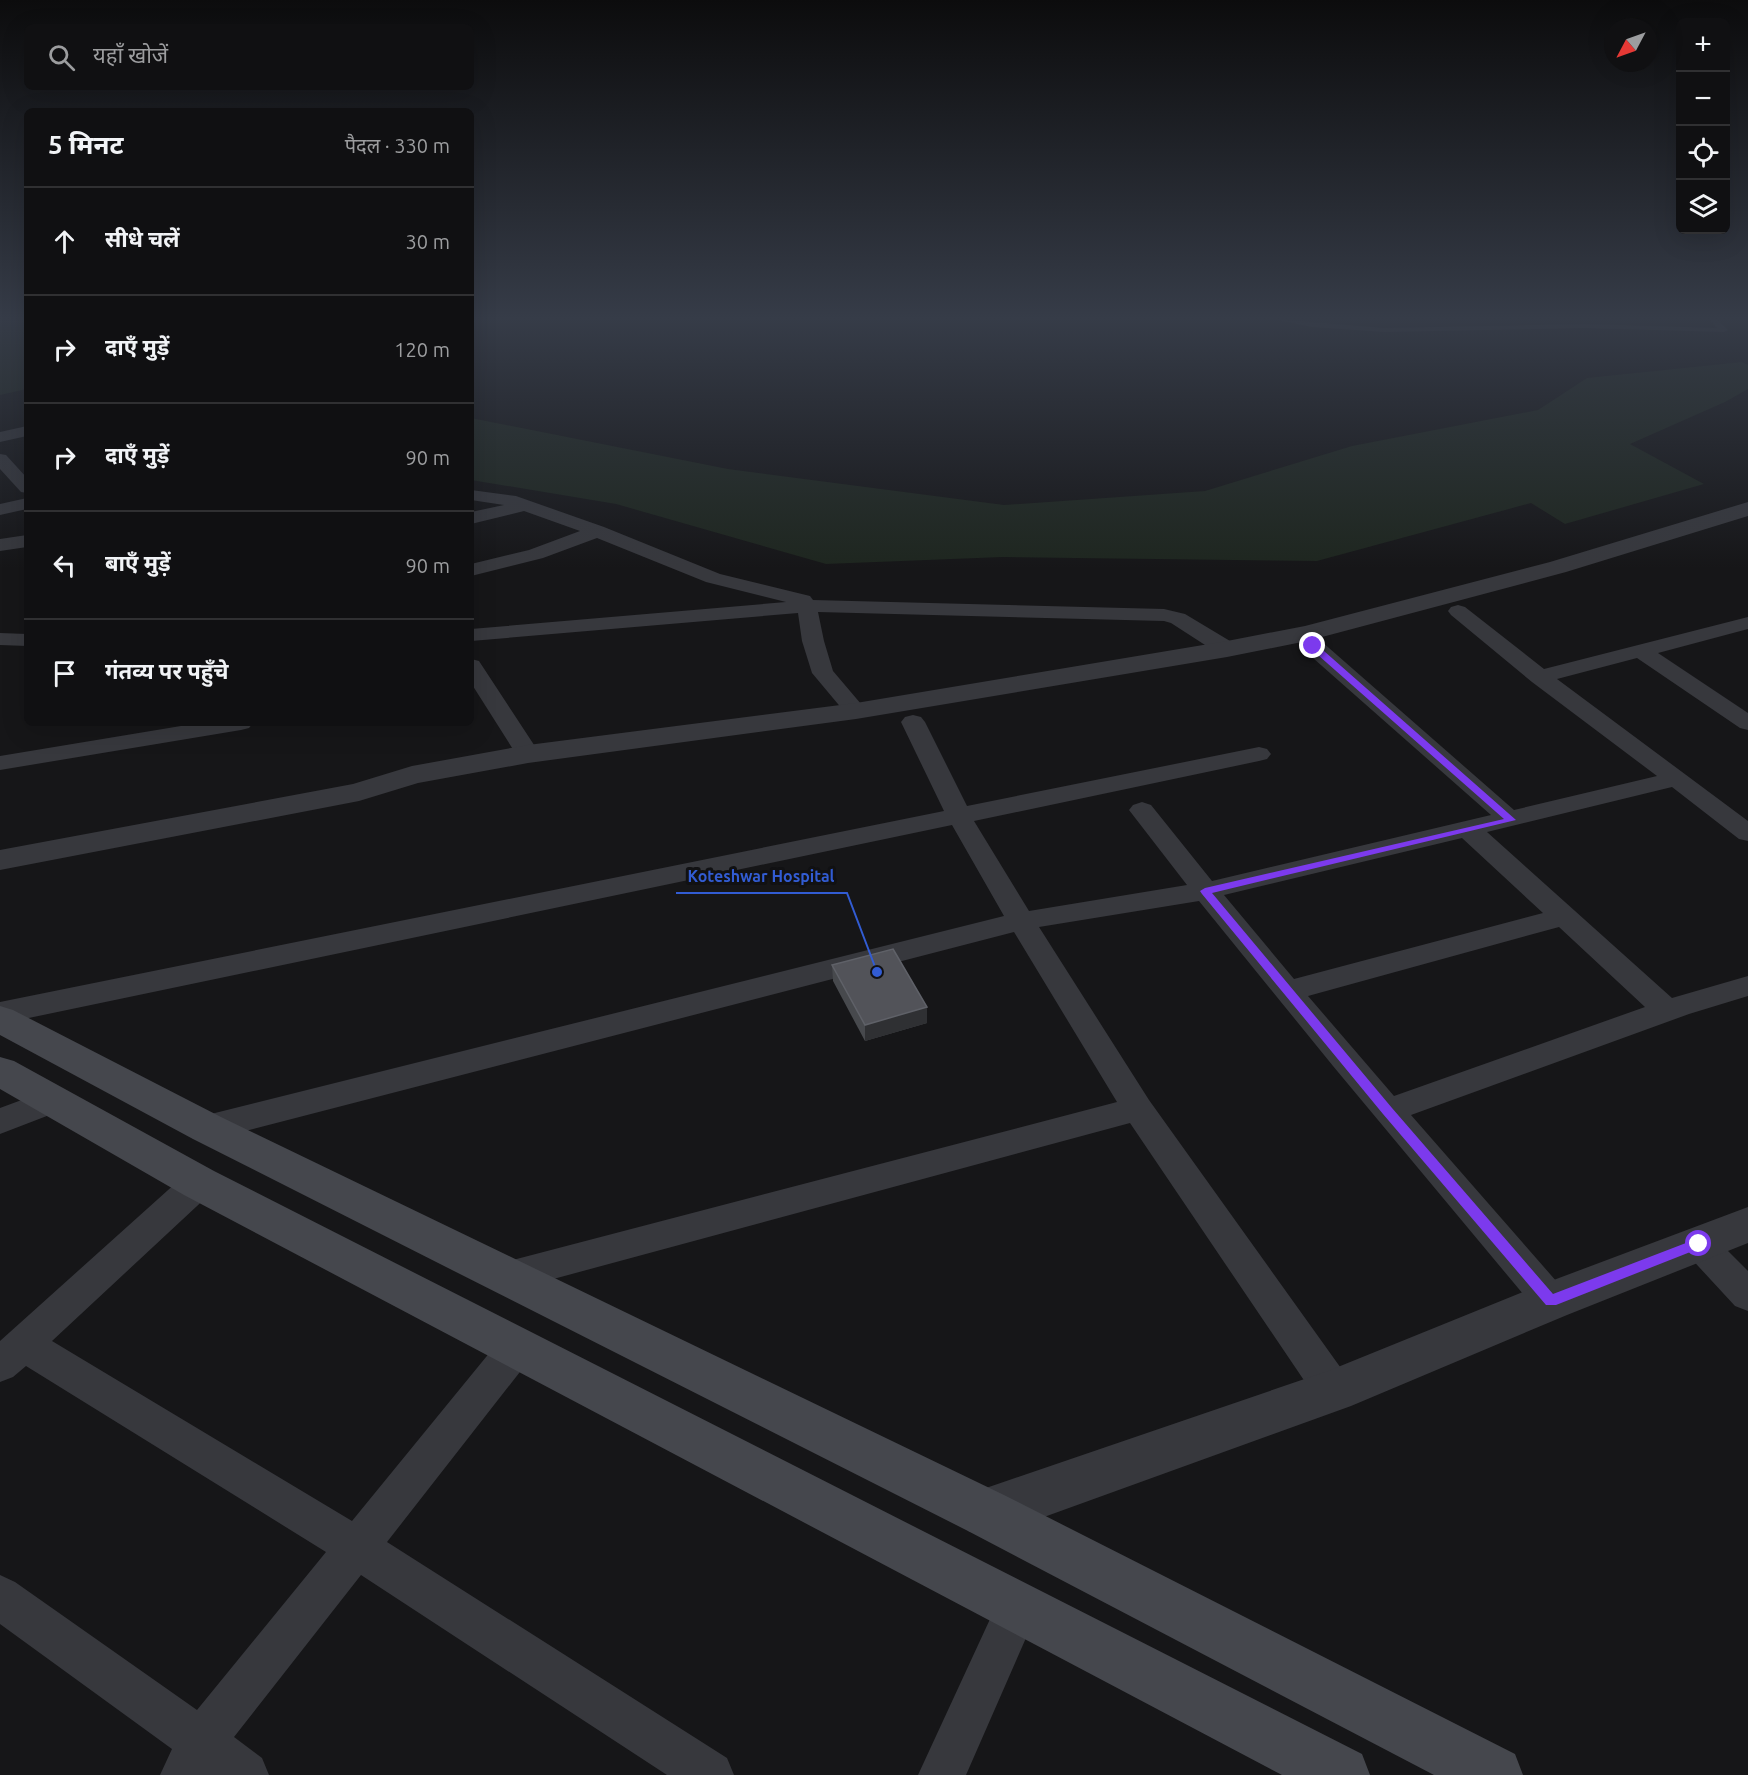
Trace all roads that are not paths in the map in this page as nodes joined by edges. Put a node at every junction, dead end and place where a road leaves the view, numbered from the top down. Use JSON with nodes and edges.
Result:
{"nodes":[{"id":1,"x":24,"y":432,"type":"edge"},
{"id":2,"x":0,"y":437,"type":"edge"},
{"id":3,"x":0,"y":459,"type":"edge"},
{"id":4,"x":21,"y":472,"type":"edge"},
{"id":5,"x":474,"y":495,"type":"edge"},
{"id":6,"x":24,"y":504,"type":"edge"},
{"id":7,"x":525,"y":506,"type":"junction"},
{"id":8,"x":1748,"y":509,"type":"edge"},
{"id":9,"x":0,"y":510,"type":"edge"},
{"id":10,"x":474,"y":517,"type":"edge"},
{"id":11,"x":1748,"y":525,"type":"edge"},
{"id":12,"x":597,"y":531,"type":"junction"},
{"id":13,"x":24,"y":542,"type":"edge"},
{"id":14,"x":0,"y":546,"type":"edge"},
{"id":15,"x":474,"y":569,"type":"edge"},
{"id":16,"x":816,"y":606,"type":"junction"},
{"id":17,"x":1458,"y":611,"type":"junction"},
{"id":18,"x":1744,"y":628,"type":"edge"},
{"id":19,"x":474,"y":634,"type":"edge"},
{"id":20,"x":0,"y":639,"type":"edge"},
{"id":21,"x":24,"y":640,"type":"edge"},
{"id":22,"x":1313,"y":646,"type":"junction"},
{"id":23,"x":1227,"y":649,"type":"junction"},
{"id":24,"x":1642,"y":652,"type":"junction"},
{"id":25,"x":474,"y":673,"type":"edge"},
{"id":26,"x":1540,"y":677,"type":"junction"},
{"id":27,"x":856,"y":711,"type":"junction"},
{"id":28,"x":913,"y":722,"type":"junction"},
{"id":29,"x":1748,"y":723,"type":"edge"},
{"id":30,"x":223,"y":726,"type":"edge"},
{"id":31,"x":528,"y":754,"type":"junction"},
{"id":32,"x":1259,"y":754,"type":"dead end"},
{"id":33,"x":0,"y":763,"type":"edge"},
{"id":34,"x":1676,"y":778,"type":"junction"},
{"id":35,"x":359,"y":792,"type":"junction"},
{"id":36,"x":1142,"y":810,"type":"dead end"},
{"id":37,"x":958,"y":816,"type":"junction"},
{"id":38,"x":1511,"y":820,"type":"junction"},
{"id":39,"x":1468,"y":829,"type":"junction"},
{"id":40,"x":1748,"y":833,"type":"edge"},
{"id":41,"x":0,"y":860,"type":"edge"},
{"id":42,"x":1205,"y":891,"type":"junction"},
{"id":43,"x":1565,"y":916,"type":"junction"},
{"id":44,"x":1021,"y":921,"type":"junction"},
{"id":45,"x":1748,"y":986,"type":"edge"},
{"id":46,"x":1289,"y":991,"type":"junction"},
{"id":47,"x":1668,"y":1011,"type":"junction"},
{"id":48,"x":0,"y":1013,"type":"edge"},
{"id":49,"x":0,"y":1019,"type":"edge"},
{"id":50,"x":0,"y":1071,"type":"edge"},
{"id":51,"x":54,"y":1100,"type":"junction"},
{"id":52,"x":1138,"y":1109,"type":"junction"},
{"id":53,"x":1388,"y":1111,"type":"junction"},
{"id":54,"x":0,"y":1120,"type":"edge"},
{"id":55,"x":207,"y":1128,"type":"junction"},
{"id":56,"x":199,"y":1183,"type":"junction"},
{"id":57,"x":1748,"y":1225,"type":"edge"},
{"id":58,"x":1699,"y":1244,"type":"junction"},
{"id":59,"x":509,"y":1276,"type":"junction"},
{"id":60,"x":1748,"y":1294,"type":"edge"},
{"id":61,"x":1551,"y":1300,"type":"junction"},
{"id":62,"x":517,"y":1347,"type":"junction"},
{"id":63,"x":12,"y":1354,"type":"edge"},
{"id":64,"x":1335,"y":1391,"type":"junction"},
{"id":65,"x":986,"y":1513,"type":"junction"},
{"id":66,"x":356,"y":1547,"type":"junction"},
{"id":67,"x":0,"y":1597,"type":"edge"},
{"id":68,"x":1018,"y":1606,"type":"junction"},
{"id":69,"x":193,"y":1758,"type":"edge"},
{"id":70,"x":245,"y":1775,"type":"edge"},
{"id":71,"x":710,"y":1775,"type":"edge"},
{"id":72,"x":942,"y":1775,"type":"edge"},
{"id":73,"x":1341,"y":1775,"type":"edge"},
{"id":74,"x":1494,"y":1775,"type":"edge"}],
"edges":[{"from":1,"to":2,"type":"street"},
{"from":3,"to":4,"type":"street"},
{"from":5,"to":7,"type":"street"},
{"from":6,"to":9,"type":"street"},
{"from":7,"to":10,"type":"street"},
{"from":7,"to":12,"type":"street"},
{"from":8,"to":23,"type":"street"},
{"from":11,"to":17,"type":"street"},
{"from":12,"to":15,"type":"street"},
{"from":12,"to":16,"type":"street"},
{"from":13,"to":14,"type":"street"},
{"from":16,"to":19,"type":"street"},
{"from":16,"to":23,"type":"street"},
{"from":16,"to":27,"type":"street"},
{"from":17,"to":22,"type":"street"},
{"from":17,"to":26,"type":"street"},
{"from":18,"to":24,"type":"street"},
{"from":20,"to":21,"type":"street"},
{"from":22,"to":28,"type":"street"},
{"from":22,"to":38,"type":"street"},
{"from":23,"to":27,"type":"street"},
{"from":24,"to":26,"type":"street"},
{"from":24,"to":29,"type":"street"},
{"from":25,"to":31,"type":"street"},
{"from":26,"to":34,"type":"street"},
{"from":27,"to":31,"type":"street"},
{"from":28,"to":35,"type":"street"},
{"from":28,"to":37,"type":"street"},
{"from":30,"to":33,"type":"street"},
{"from":31,"to":35,"type":"street"},
{"from":32,"to":37,"type":"street"},
{"from":34,"to":38,"type":"street"},
{"from":34,"to":40,"type":"street"},
{"from":35,"to":41,"type":"street"},
{"from":36,"to":42,"type":"street"},
{"from":37,"to":44,"type":"street"},
{"from":37,"to":48,"type":"street"},
{"from":38,"to":39,"type":"street"},
{"from":39,"to":42,"type":"street"},
{"from":39,"to":43,"type":"street"},
{"from":42,"to":44,"type":"street"},
{"from":42,"to":46,"type":"street"},
{"from":43,"to":46,"type":"street"},
{"from":43,"to":47,"type":"street"},
{"from":44,"to":52,"type":"street"},
{"from":44,"to":55,"type":"street"},
{"from":45,"to":47,"type":"street"},
{"from":46,"to":53,"type":"street"},
{"from":47,"to":53,"type":"street"},
{"from":49,"to":55,"type":"main road"},
{"from":50,"to":51,"type":"main road"},
{"from":51,"to":54,"type":"street"},
{"from":51,"to":56,"type":"main road"},
{"from":52,"to":59,"type":"street"},
{"from":52,"to":64,"type":"street"},
{"from":53,"to":61,"type":"street"},
{"from":55,"to":59,"type":"main road"},
{"from":56,"to":62,"type":"main road"},
{"from":56,"to":63,"type":"street"},
{"from":57,"to":58,"type":"street"},
{"from":58,"to":60,"type":"street"},
{"from":58,"to":61,"type":"street"},
{"from":59,"to":65,"type":"main road"},
{"from":61,"to":64,"type":"street"},
{"from":62,"to":66,"type":"street"},
{"from":62,"to":68,"type":"main road"},
{"from":63,"to":66,"type":"street"},
{"from":64,"to":65,"type":"street"},
{"from":65,"to":74,"type":"main road"},
{"from":66,"to":69,"type":"street"},
{"from":66,"to":71,"type":"street"},
{"from":67,"to":69,"type":"street"},
{"from":68,"to":72,"type":"street"},
{"from":68,"to":73,"type":"main road"},
{"from":69,"to":70,"type":"street"}]}
